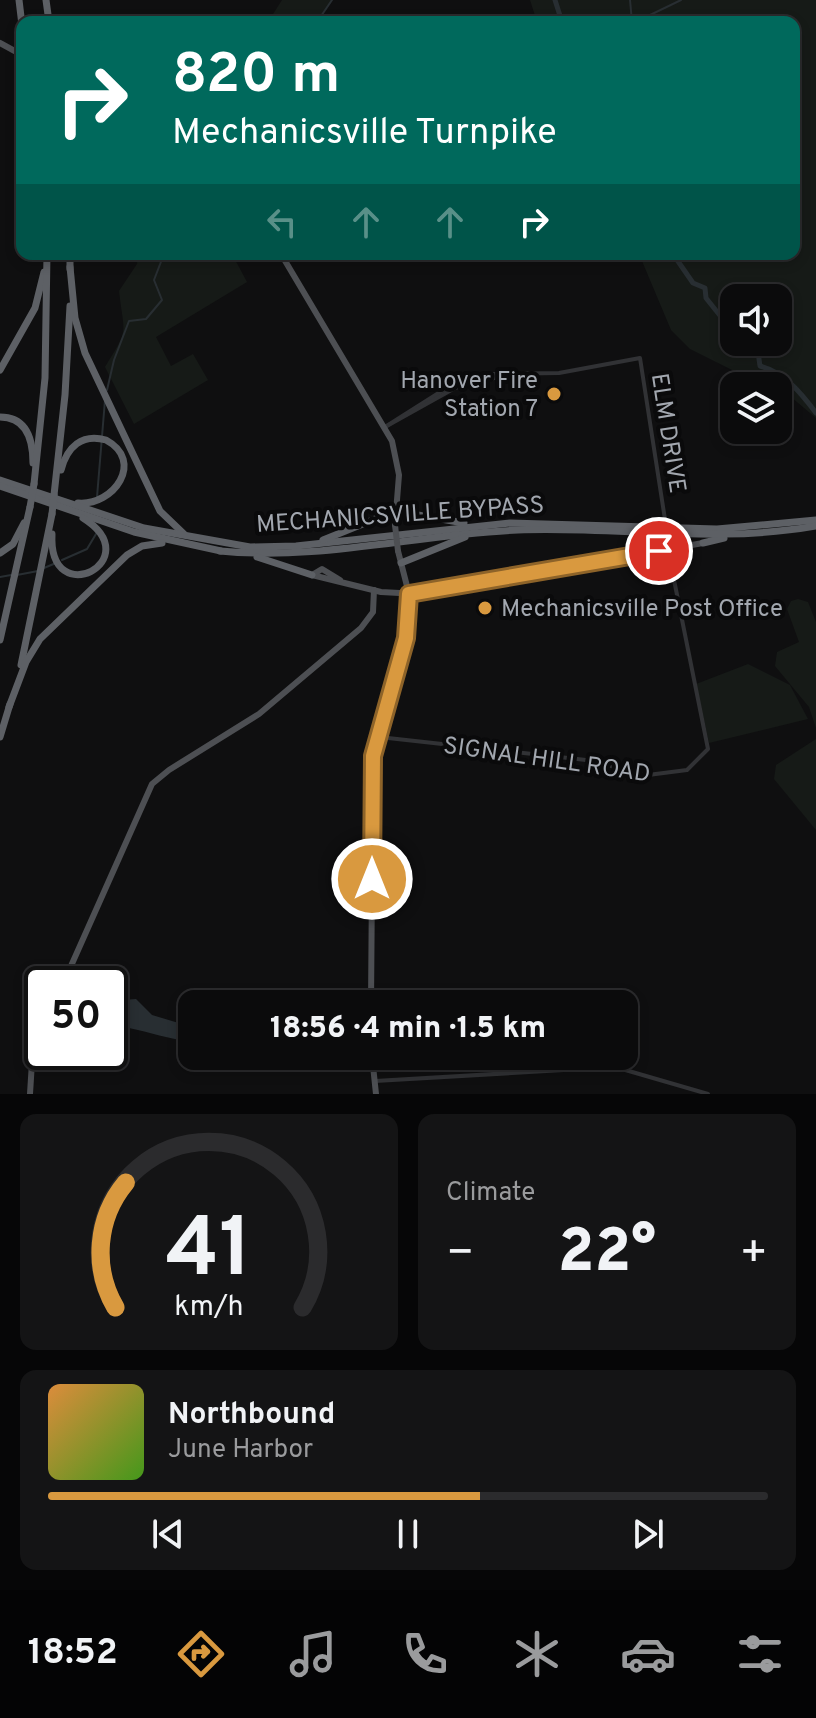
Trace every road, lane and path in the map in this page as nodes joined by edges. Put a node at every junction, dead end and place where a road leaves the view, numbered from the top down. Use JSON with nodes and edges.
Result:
{"nodes":[{"id":1,"x":44,"y":260,"type":"edge"},
{"id":2,"x":45,"y":260,"type":"edge"},
{"id":3,"x":70,"y":260,"type":"edge"},
{"id":4,"x":285,"y":260,"type":"edge"},
{"id":5,"x":70,"y":267,"type":"junction"},
{"id":6,"x":0,"y":370,"type":"edge"},
{"id":7,"x":0,"y":417,"type":"edge"},
{"id":8,"x":385,"y":427,"type":"junction"},
{"id":9,"x":0,"y":478,"type":"edge"},
{"id":10,"x":57,"y":483,"type":"junction"},
{"id":11,"x":35,"y":486,"type":"junction"},
{"id":12,"x":0,"y":489,"type":"edge"},
{"id":13,"x":50,"y":498,"type":"junction"},
{"id":14,"x":30,"y":508,"type":"junction"},
{"id":15,"x":395,"y":511,"type":"junction"},
{"id":16,"x":52,"y":515,"type":"junction"},
{"id":17,"x":816,"y":520,"type":"edge"},
{"id":18,"x":510,"y":523,"type":"junction"},
{"id":19,"x":816,"y":526,"type":"edge"},
{"id":20,"x":503,"y":531,"type":"junction"},
{"id":21,"x":666,"y":532,"type":"junction"},
{"id":22,"x":741,"y":533,"type":"junction"},
{"id":23,"x":703,"y":543,"type":"joint"},
{"id":24,"x":207,"y":545,"type":"junction"},
{"id":25,"x":241,"y":546,"type":"junction"},
{"id":26,"x":276,"y":547,"type":"junction"},
{"id":27,"x":668,"y":550,"type":"junction"},
{"id":28,"x":220,"y":551,"type":"junction"},
{"id":29,"x":0,"y":553,"type":"edge"},
{"id":30,"x":648,"y":553,"type":"junction"},
{"id":31,"x":401,"y":563,"type":"junction"},
{"id":32,"x":316,"y":576,"type":"junction"},
{"id":33,"x":343,"y":582,"type":"junction"},
{"id":34,"x":374,"y":590,"type":"junction"},
{"id":35,"x":409,"y":594,"type":"junction"},
{"id":36,"x":0,"y":640,"type":"edge"},
{"id":37,"x":9,"y":707,"type":"junction"},
{"id":38,"x":0,"y":737,"type":"edge"},
{"id":39,"x":377,"y":737,"type":"junction"},
{"id":40,"x":708,"y":749,"type":"joint"},
{"id":41,"x":71,"y":966,"type":"edge"},
{"id":42,"x":371,"y":990,"type":"edge"},
{"id":43,"x":32,"y":1070,"type":"edge"},
{"id":44,"x":374,"y":1070,"type":"edge"},
{"id":45,"x":375,"y":1081,"type":"junction"},
{"id":46,"x":30,"y":1094,"type":"edge"},
{"id":47,"x":376,"y":1094,"type":"edge"},
{"id":48,"x":708,"y":1094,"type":"edge"}],
"edges":[{"from":1,"to":6,"type":"highway"},
{"from":2,"to":11,"type":"highway"},
{"from":3,"to":5,"type":"highway"},
{"from":4,"to":8,"type":"main road"},
{"from":5,"to":10,"type":"highway"},
{"from":5,"to":25,"type":"highway"},
{"from":7,"to":11,"type":"highway"},
{"from":8,"to":15,"type":"main road"},
{"from":8,"to":21,"type":"street","name":"ELM DRIVE"},
{"from":9,"to":11,"type":"highway"},
{"from":10,"to":13,"type":"highway","bridge":true},
{"from":10,"to":13,"type":"highway"},
{"from":11,"to":12,"type":"highway"},
{"from":11,"to":13,"type":"highway"},
{"from":11,"to":14,"type":"highway","bridge":true},
{"from":13,"to":16,"type":"highway","bridge":true},
{"from":13,"to":16,"type":"highway"},
{"from":13,"to":24,"type":"highway"},
{"from":14,"to":29,"type":"highway"},
{"from":14,"to":36,"type":"highway"},
{"from":15,"to":18,"type":"highway"},
{"from":15,"to":26,"type":"highway"},
{"from":15,"to":31,"type":"main road","bridge":true},
{"from":16,"to":37,"type":"highway"},
{"from":17,"to":22,"type":"highway"},
{"from":18,"to":21,"type":"highway","name":"MECHANICSVILLE BYPASS"},
{"from":18,"to":26,"type":"highway","name":"MECHANICSVILLE BYPASS"},
{"from":19,"to":22,"type":"highway"},
{"from":20,"to":21,"type":"highway","name":"MECHANICSVILLE BYPASS"},
{"from":20,"to":28,"type":"highway","name":"MECHANICSVILLE BYPASS"},
{"from":20,"to":31,"type":"highway"},
{"from":21,"to":22,"type":"highway","name":"MECHANICSVILLE BYPASS"},
{"from":21,"to":27,"type":"main road","name":"ELM DRIVE"},
{"from":21,"to":30,"type":"main road"},
{"from":22,"to":23,"type":"highway"},
{"from":23,"to":27,"type":"main road"},
{"from":24,"to":25,"type":"highway","name":"MECHANICSVILLE BYPASS"},
{"from":24,"to":28,"type":"highway"},
{"from":24,"to":37,"type":"highway"},
{"from":25,"to":26,"type":"highway","name":"MECHANICSVILLE BYPASS"},
{"from":27,"to":30,"type":"main road"},
{"from":27,"to":40,"type":"street","name":"ELM DRIVE"},
{"from":28,"to":32,"type":"highway"},
{"from":30,"to":35,"type":"main road"},
{"from":31,"to":35,"type":"main road"},
{"from":32,"to":33,"type":"main road"},
{"from":32,"to":33,"type":"main road"},
{"from":33,"to":34,"type":"main road"},
{"from":34,"to":35,"type":"main road"},
{"from":34,"to":41,"type":"main road"},
{"from":35,"to":39,"type":"main road"},
{"from":37,"to":38,"type":"highway"},
{"from":39,"to":40,"type":"street","name":"SIGNAL HILL ROAD"},
{"from":39,"to":42,"type":"main road"},
{"from":43,"to":46,"type":"main road"},
{"from":44,"to":45,"type":"main road"},
{"from":45,"to":47,"type":"main road"},
{"from":45,"to":48,"type":"street"}]}
